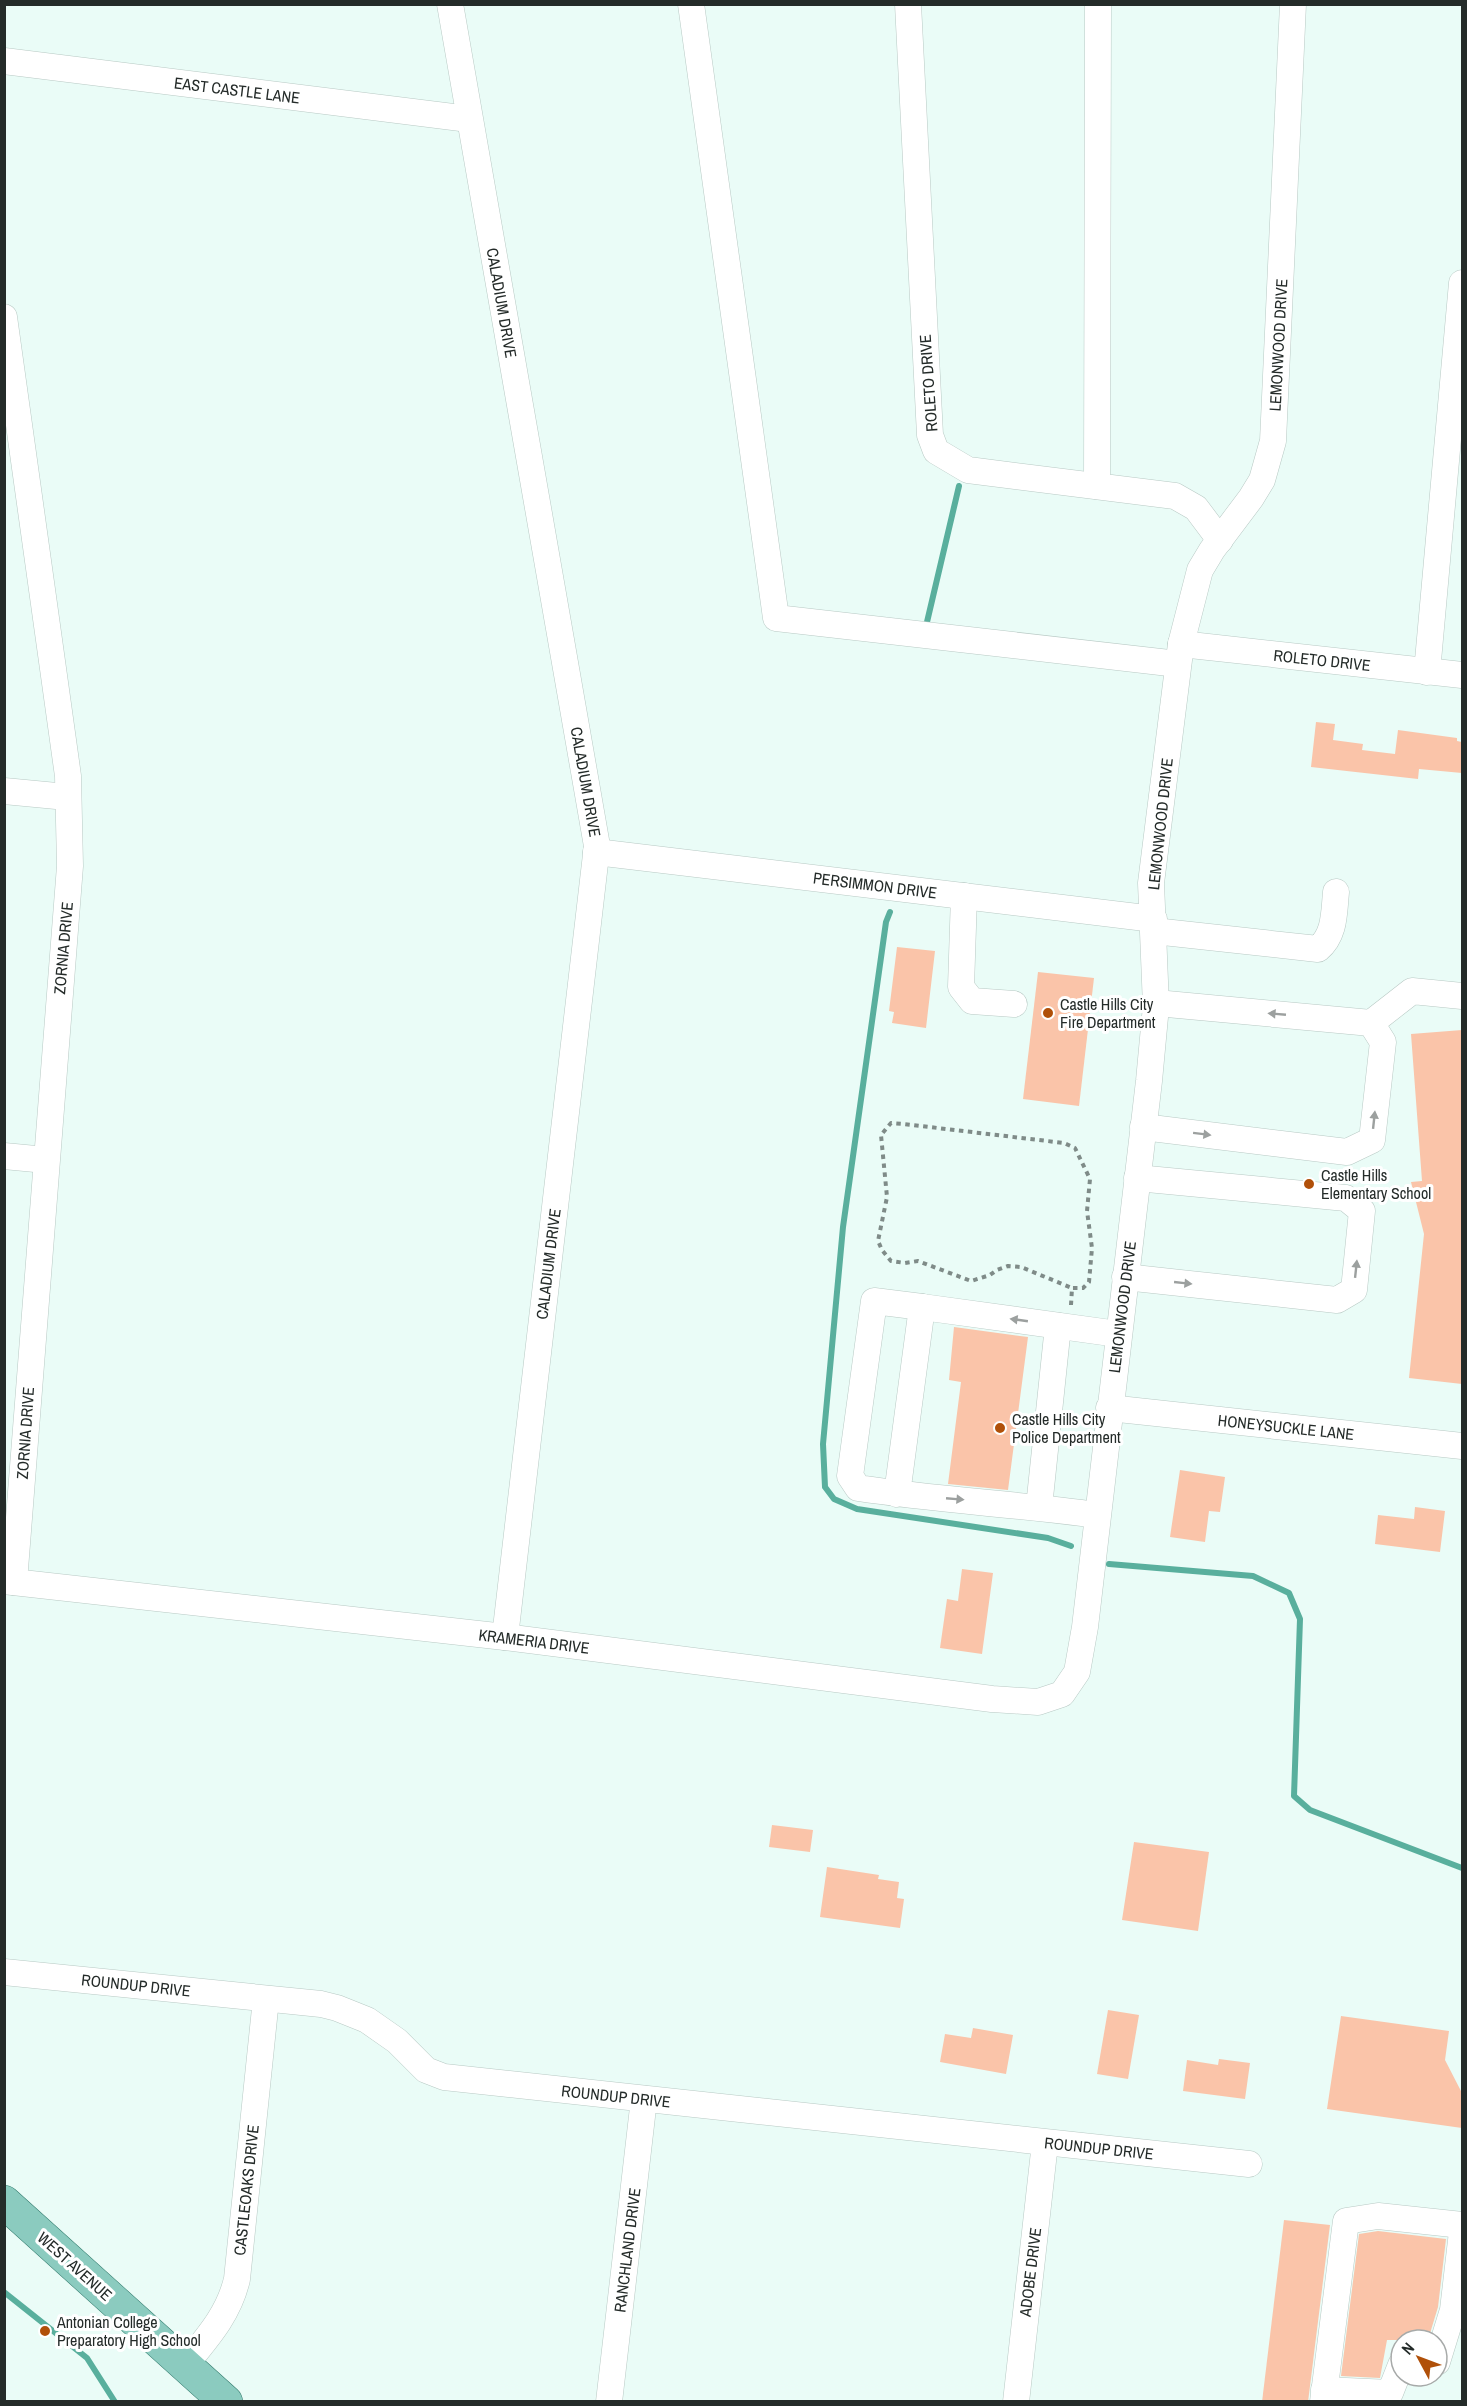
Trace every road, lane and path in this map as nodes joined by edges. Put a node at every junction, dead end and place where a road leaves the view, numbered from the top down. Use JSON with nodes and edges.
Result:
{"nodes":[{"id":1,"x":450,"y":4,"type":"edge"},
{"id":2,"x":691,"y":4,"type":"edge"},
{"id":3,"x":908,"y":4,"type":"edge"},
{"id":4,"x":1098,"y":4,"type":"edge"},
{"id":5,"x":1293,"y":4,"type":"edge"},
{"id":6,"x":4,"y":61,"type":"edge"},
{"id":7,"x":470,"y":119,"type":"junction"},
{"id":8,"x":1462,"y":283,"type":"edge"},
{"id":9,"x":4,"y":317,"type":"edge"},
{"id":10,"x":1097,"y":486,"type":"junction"},
{"id":11,"x":1220,"y":540,"type":"junction"},
{"id":12,"x":1179,"y":654,"type":"junction"},
{"id":13,"x":1427,"y":672,"type":"junction"},
{"id":14,"x":1462,"y":675,"type":"edge"},
{"id":15,"x":4,"y":791,"type":"edge"},
{"id":16,"x":68,"y":797,"type":"junction"},
{"id":17,"x":596,"y":852,"type":"junction"},
{"id":18,"x":1336,"y":892,"type":"dead end"},
{"id":19,"x":964,"y":896,"type":"junction"},
{"id":20,"x":1154,"y":925,"type":"junction"},
{"id":21,"x":1462,"y":996,"type":"edge"},
{"id":22,"x":1156,"y":1003,"type":"junction"},
{"id":23,"x":1014,"y":1004,"type":"dead end"},
{"id":24,"x":1371,"y":1023,"type":"junction"},
{"id":25,"x":1143,"y":1127,"type":"junction"},
{"id":26,"x":4,"y":1156,"type":"edge"},
{"id":27,"x":46,"y":1160,"type":"junction"},
{"id":28,"x":1137,"y":1178,"type":"junction"},
{"id":29,"x":1125,"y":1277,"type":"junction"},
{"id":30,"x":1072,"y":1288,"type":"junction"},
{"id":31,"x":922,"y":1307,"type":"junction"},
{"id":32,"x":1064,"y":1326,"type":"junction"},
{"id":33,"x":1118,"y":1334,"type":"junction"},
{"id":34,"x":1109,"y":1408,"type":"junction"},
{"id":35,"x":1462,"y":1446,"type":"edge"},
{"id":36,"x":897,"y":1494,"type":"junction"},
{"id":37,"x":1039,"y":1507,"type":"junction"},
{"id":38,"x":1097,"y":1515,"type":"junction"},
{"id":39,"x":9,"y":1582,"type":"edge"},
{"id":40,"x":505,"y":1637,"type":"junction"},
{"id":41,"x":1062,"y":1694,"type":"joint"},
{"id":42,"x":4,"y":1972,"type":"edge"},
{"id":43,"x":266,"y":1999,"type":"junction"},
{"id":44,"x":644,"y":2099,"type":"junction"},
{"id":45,"x":1045,"y":2143,"type":"junction"},
{"id":46,"x":1248,"y":2164,"type":"dead end"},
{"id":47,"x":4,"y":2202,"type":"edge"},
{"id":48,"x":1462,"y":2225,"type":"edge"},
{"id":49,"x":1462,"y":2232,"type":"edge"},
{"id":50,"x":1447,"y":2328,"type":"edge"},
{"id":51,"x":185,"y":2365,"type":"junction"},
{"id":52,"x":1392,"y":2388,"type":"edge"},
{"id":53,"x":1323,"y":2396,"type":"edge"},
{"id":54,"x":226,"y":2402,"type":"edge"},
{"id":55,"x":609,"y":2402,"type":"edge"},
{"id":56,"x":1016,"y":2402,"type":"edge"}],
"edges":[{"from":1,"to":7,"type":"street","name":"CALADIUM DRIVE"},
{"from":2,"to":12,"type":"street","name":"ROLETO DRIVE"},
{"from":3,"to":10,"type":"street","name":"ROLETO DRIVE"},
{"from":4,"to":10,"type":"street"},
{"from":5,"to":11,"type":"street","name":"LEMONWOOD DRIVE"},
{"from":6,"to":7,"type":"street","name":"EAST CASTLE LANE"},
{"from":7,"to":17,"type":"street","name":"CALADIUM DRIVE"},
{"from":8,"to":13,"type":"street"},
{"from":9,"to":16,"type":"street","name":"ZORNIA DRIVE"},
{"from":10,"to":11,"type":"street","name":"ROLETO DRIVE"},
{"from":11,"to":12,"type":"street","name":"LEMONWOOD DRIVE"},
{"from":12,"to":13,"type":"street","name":"ROLETO DRIVE"},
{"from":12,"to":20,"type":"street","name":"LEMONWOOD DRIVE"},
{"from":13,"to":14,"type":"street","name":"ROLETO DRIVE"},
{"from":15,"to":16,"type":"street"},
{"from":16,"to":27,"type":"street","name":"ZORNIA DRIVE"},
{"from":17,"to":19,"type":"street","name":"PERSIMMON DRIVE"},
{"from":17,"to":40,"type":"street","name":"CALADIUM DRIVE"},
{"from":18,"to":20,"type":"street","name":"PERSIMMON DRIVE"},
{"from":19,"to":20,"type":"street","name":"PERSIMMON DRIVE"},
{"from":19,"to":23,"type":"street"},
{"from":20,"to":22,"type":"street","name":"LEMONWOOD DRIVE"},
{"from":21,"to":24,"type":"street"},
{"from":24,"to":22,"type":"street","one_way":true},
{"from":22,"to":25,"type":"street","name":"LEMONWOOD DRIVE"},
{"from":25,"to":24,"type":"street","one_way":true},
{"from":25,"to":28,"type":"street","name":"LEMONWOOD DRIVE"},
{"from":26,"to":27,"type":"street"},
{"from":27,"to":39,"type":"street","name":"ZORNIA DRIVE"},
{"from":28,"to":29,"type":"street","name":"LEMONWOOD DRIVE"},
{"from":29,"to":28,"type":"street","one_way":true},
{"from":29,"to":33,"type":"street","name":"LEMONWOOD DRIVE"},
{"from":30,"to":30,"type":"path"},
{"from":30,"to":32,"type":"path"},
{"from":32,"to":31,"type":"street","one_way":true},
{"from":31,"to":36,"type":"street"},
{"from":31,"to":36,"type":"street"},
{"from":32,"to":33,"type":"street"},
{"from":32,"to":37,"type":"street"},
{"from":33,"to":34,"type":"street","name":"LEMONWOOD DRIVE"},
{"from":34,"to":35,"type":"street","name":"HONEYSUCKLE LANE"},
{"from":34,"to":38,"type":"street","name":"LEMONWOOD DRIVE"},
{"from":36,"to":37,"type":"street","one_way":true},
{"from":37,"to":38,"type":"street"},
{"from":38,"to":41,"type":"street","name":"LEMONWOOD DRIVE"},
{"from":39,"to":40,"type":"street","name":"KRAMERIA DRIVE"},
{"from":40,"to":41,"type":"street","name":"KRAMERIA DRIVE"},
{"from":42,"to":43,"type":"street","name":"ROUNDUP DRIVE"},
{"from":43,"to":44,"type":"street","name":"ROUNDUP DRIVE"},
{"from":43,"to":51,"type":"street","name":"CASTLEOAKS DRIVE"},
{"from":44,"to":45,"type":"street","name":"ROUNDUP DRIVE"},
{"from":44,"to":55,"type":"street","name":"RANCHLAND DRIVE"},
{"from":45,"to":46,"type":"street","name":"ROUNDUP DRIVE"},
{"from":45,"to":56,"type":"street","name":"ADOBE DRIVE"},
{"from":47,"to":51,"type":"main road","name":"WEST AVENUE"},
{"from":48,"to":53,"type":"street"},
{"from":49,"to":50,"type":"street"},
{"from":51,"to":54,"type":"main road","name":"WEST AVENUE"},
{"from":52,"to":53,"type":"street"}]}
